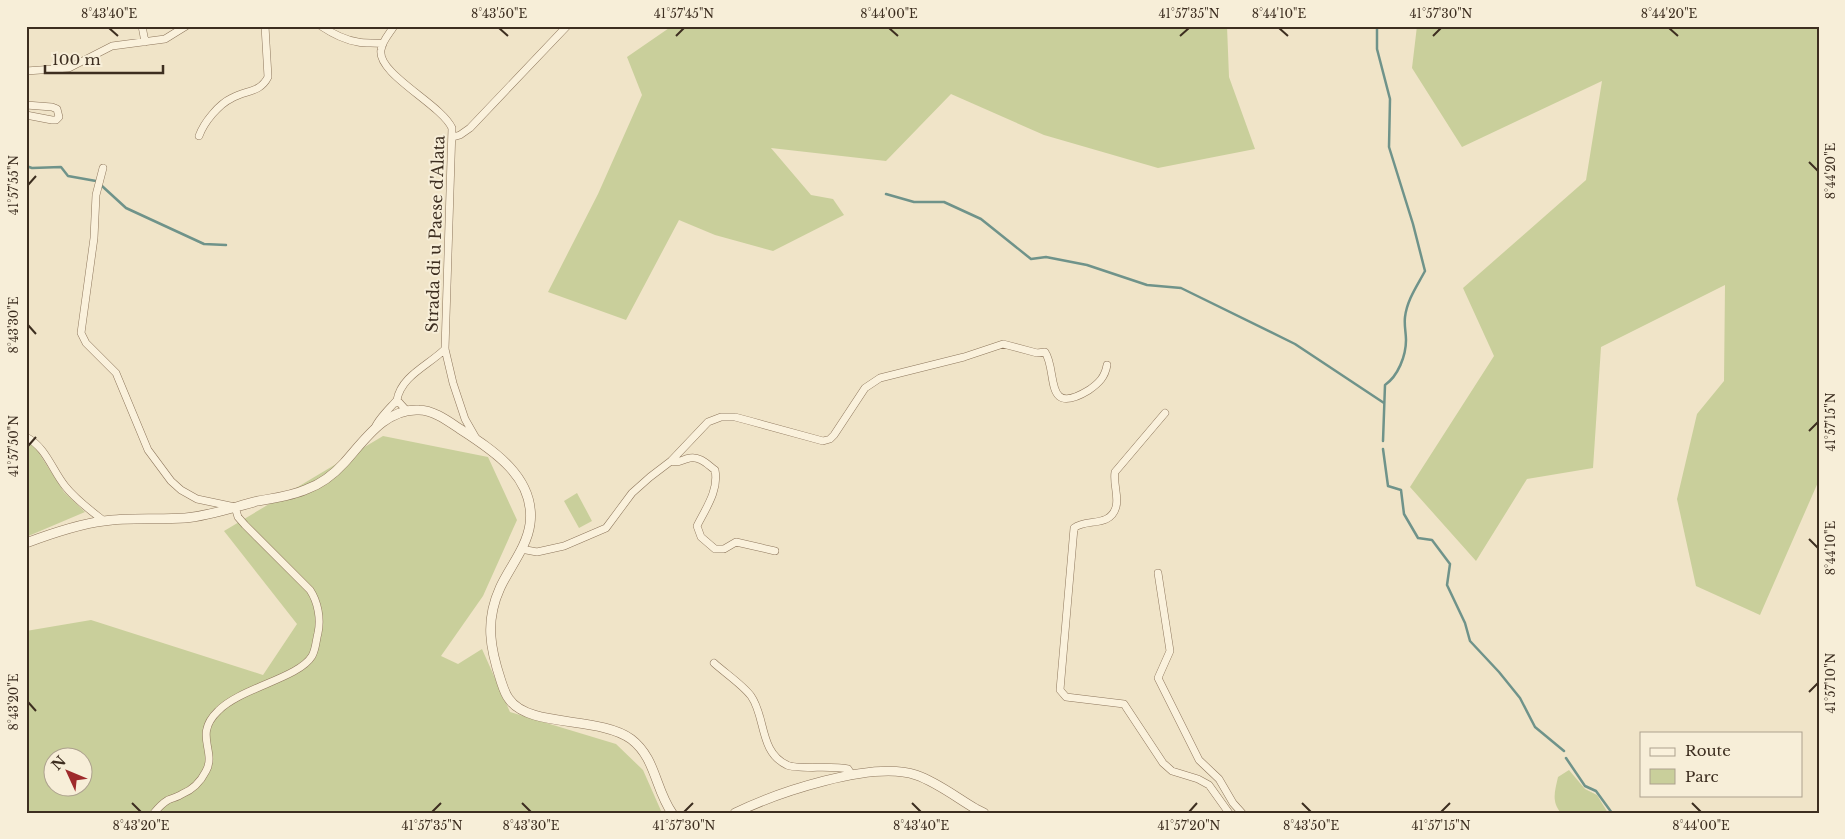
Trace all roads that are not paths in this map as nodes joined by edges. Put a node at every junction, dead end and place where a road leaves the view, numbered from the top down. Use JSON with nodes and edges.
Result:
{"nodes":[{"id":1,"x":142,"y":26,"type":"edge"},
{"id":2,"x":186,"y":26,"type":"edge"},
{"id":3,"x":265,"y":26,"type":"edge"},
{"id":4,"x":321,"y":26,"type":"edge"},
{"id":5,"x":394,"y":26,"type":"edge"},
{"id":6,"x":567,"y":26,"type":"edge"},
{"id":7,"x":145,"y":42,"type":"junction"},
{"id":8,"x":382,"y":44,"type":"junction"},
{"id":9,"x":26,"y":71,"type":"edge"},
{"id":10,"x":26,"y":105,"type":"edge"},
{"id":11,"x":26,"y":115,"type":"edge"},
{"id":12,"x":199,"y":136,"type":"dead end"},
{"id":13,"x":453,"y":137,"type":"junction"},
{"id":14,"x":103,"y":168,"type":"dead end"},
{"id":15,"x":444,"y":349,"type":"junction"},
{"id":16,"x":1106,"y":365,"type":"dead end"},
{"id":17,"x":397,"y":400,"type":"junction"},
{"id":18,"x":406,"y":410,"type":"junction"},
{"id":19,"x":1166,"y":413,"type":"dead end"},
{"id":20,"x":374,"y":430,"type":"junction"},
{"id":21,"x":26,"y":437,"type":"edge"},
{"id":22,"x":478,"y":440,"type":"junction"},
{"id":23,"x":671,"y":461,"type":"junction"},
{"id":24,"x":235,"y":507,"type":"junction"},
{"id":25,"x":104,"y":521,"type":"junction"},
{"id":26,"x":26,"y":543,"type":"edge"},
{"id":27,"x":521,"y":550,"type":"junction"},
{"id":28,"x":775,"y":551,"type":"dead end"},
{"id":29,"x":1158,"y":573,"type":"dead end"},
{"id":30,"x":714,"y":663,"type":"dead end"},
{"id":31,"x":852,"y":775,"type":"junction"},
{"id":32,"x":154,"y":813,"type":"edge"},
{"id":33,"x":672,"y":813,"type":"edge"},
{"id":34,"x":735,"y":813,"type":"edge"},
{"id":35,"x":984,"y":813,"type":"edge"},
{"id":36,"x":1228,"y":813,"type":"edge"},
{"id":37,"x":1242,"y":813,"type":"edge"}],
"edges":[{"from":1,"to":7,"type":"street"},
{"from":2,"to":7,"type":"street"},
{"from":3,"to":12,"type":"street"},
{"from":4,"to":8,"type":"street"},
{"from":5,"to":8,"type":"street"},
{"from":6,"to":13,"type":"street"},
{"from":7,"to":9,"type":"street"},
{"from":8,"to":13,"type":"street","name":"Strada di u Paese d'Alata"},
{"from":10,"to":11,"type":"street"},
{"from":13,"to":15,"type":"street","name":"Strada di u Paese d'Alata"},
{"from":14,"to":24,"type":"street"},
{"from":15,"to":17,"type":"street"},
{"from":15,"to":22,"type":"street","name":"Strada di u Paese d'Alata"},
{"from":16,"to":23,"type":"street"},
{"from":17,"to":18,"type":"street"},
{"from":17,"to":20,"type":"street"},
{"from":18,"to":20,"type":"street"},
{"from":18,"to":22,"type":"street"},
{"from":19,"to":36,"type":"street"},
{"from":20,"to":24,"type":"street"},
{"from":21,"to":25,"type":"street"},
{"from":22,"to":27,"type":"street"},
{"from":23,"to":27,"type":"street"},
{"from":23,"to":28,"type":"street"},
{"from":24,"to":25,"type":"street"},
{"from":24,"to":32,"type":"street"},
{"from":25,"to":26,"type":"street"},
{"from":27,"to":33,"type":"street"},
{"from":29,"to":37,"type":"street"},
{"from":30,"to":31,"type":"street"},
{"from":31,"to":34,"type":"street"},
{"from":31,"to":35,"type":"street"}]}
